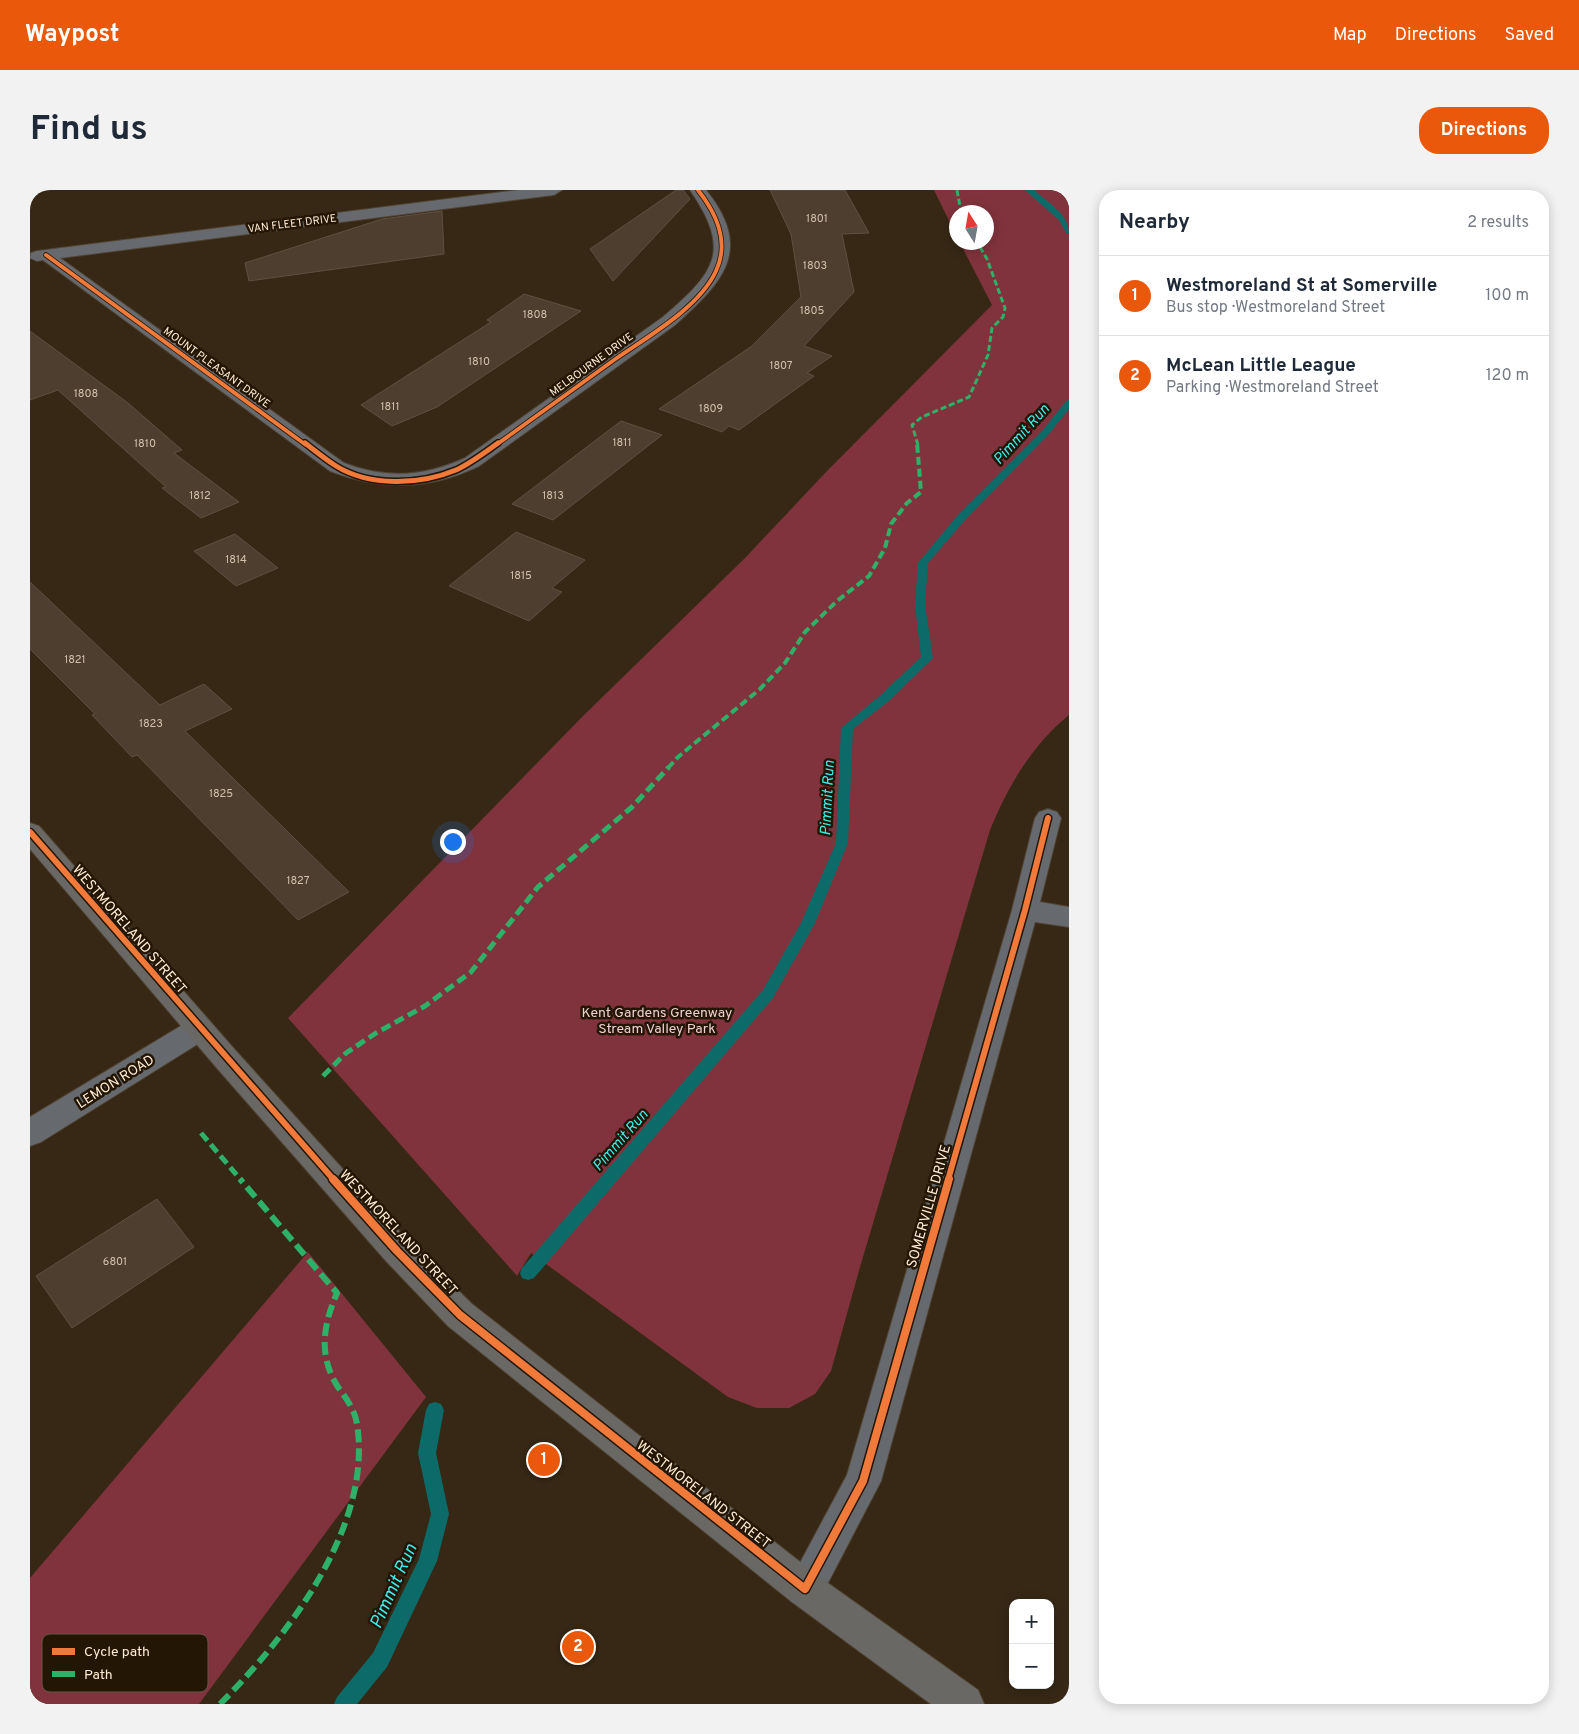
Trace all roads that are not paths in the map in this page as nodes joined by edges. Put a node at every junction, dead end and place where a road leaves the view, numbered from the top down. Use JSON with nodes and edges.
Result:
{"nodes":[{"id":1,"x":554,"y":190,"type":"edge"},
{"id":2,"x":698,"y":190,"type":"edge"},
{"id":3,"x":38,"y":256,"type":"edge"},
{"id":4,"x":383,"y":482,"type":"junction"},
{"id":5,"x":376,"y":500,"type":"dead end"},
{"id":6,"x":1048,"y":818,"type":"dead end"},
{"id":7,"x":30,"y":832,"type":"edge"},
{"id":8,"x":1024,"y":910,"type":"junction"},
{"id":9,"x":1069,"y":916,"type":"edge"},
{"id":10,"x":199,"y":1029,"type":"junction"},
{"id":11,"x":30,"y":1133,"type":"edge"},
{"id":12,"x":805,"y":1589,"type":"junction"},
{"id":13,"x":964,"y":1704,"type":"edge"}],
"edges":[{"from":1,"to":3,"type":"street","name":"VAN FLEET DRIVE"},
{"from":2,"to":4,"type":"street","name":"MELBOURNE DRIVE"},
{"from":3,"to":4,"type":"street","name":"MOUNT PLEASANT DRIVE"},
{"from":4,"to":5,"type":"street"},
{"from":6,"to":8,"type":"street","name":"SOMERVILLE DRIVE"},
{"from":7,"to":10,"type":"main road","name":"WESTMORELAND STREET"},
{"from":8,"to":9,"type":"street"},
{"from":8,"to":12,"type":"street","name":"SOMERVILLE DRIVE"},
{"from":10,"to":11,"type":"street","name":"LEMON ROAD"},
{"from":10,"to":12,"type":"main road","name":"WESTMORELAND STREET"},
{"from":12,"to":13,"type":"main road","name":"WESTMORELAND STREET"}]}
